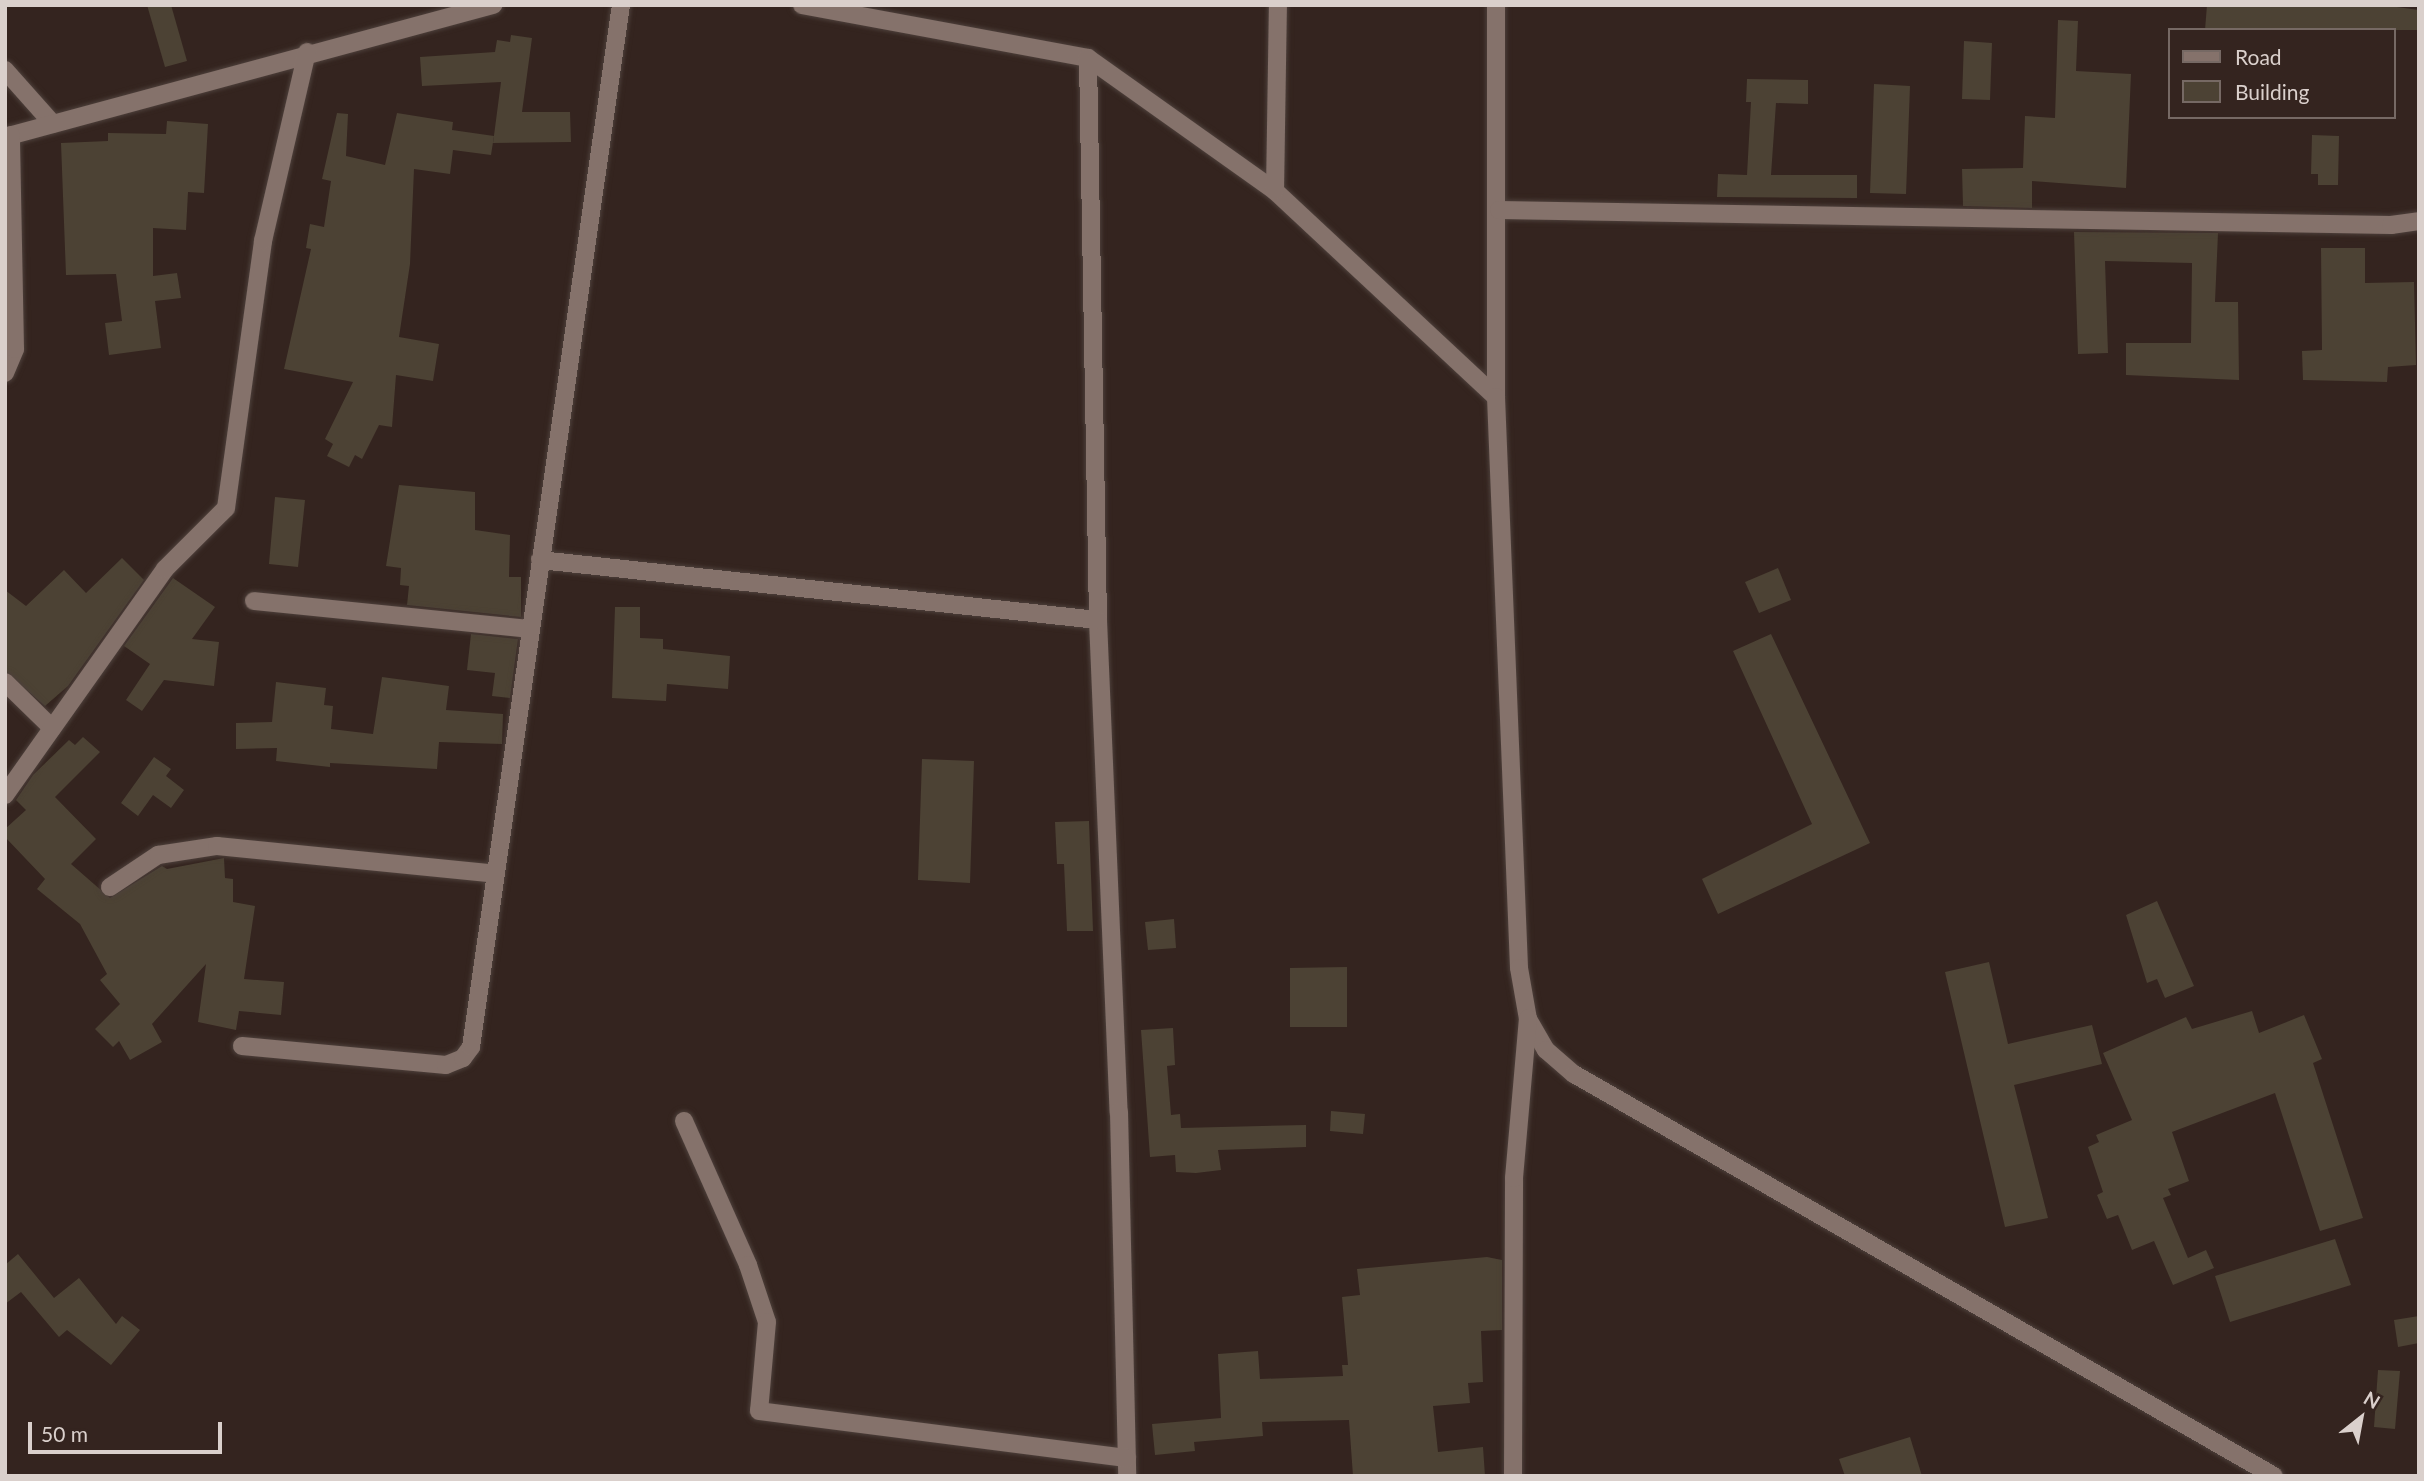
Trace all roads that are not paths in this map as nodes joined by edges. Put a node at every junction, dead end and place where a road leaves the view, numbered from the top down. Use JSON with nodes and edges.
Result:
{"nodes":[{"id":1,"x":493,"y":5,"type":"edge"},
{"id":2,"x":621,"y":5,"type":"edge"},
{"id":3,"x":802,"y":5,"type":"edge"},
{"id":4,"x":1279,"y":5,"type":"edge"},
{"id":5,"x":1496,"y":5,"type":"edge"},
{"id":6,"x":307,"y":52,"type":"junction"},
{"id":7,"x":1088,"y":58,"type":"junction"},
{"id":8,"x":5,"y":71,"type":"edge"},
{"id":9,"x":53,"y":124,"type":"junction"},
{"id":10,"x":8,"y":136,"type":"edge"},
{"id":11,"x":1275,"y":191,"type":"junction"},
{"id":12,"x":1499,"y":210,"type":"junction"},
{"id":13,"x":2419,"y":220,"type":"edge"},
{"id":14,"x":5,"y":373,"type":"edge"},
{"id":15,"x":1496,"y":397,"type":"junction"},
{"id":16,"x":540,"y":560,"type":"junction"},
{"id":17,"x":254,"y":601,"type":"dead end"},
{"id":18,"x":1098,"y":620,"type":"junction"},
{"id":19,"x":530,"y":629,"type":"junction"},
{"id":20,"x":5,"y":682,"type":"edge"},
{"id":21,"x":52,"y":728,"type":"junction"},
{"id":22,"x":5,"y":795,"type":"edge"},
{"id":23,"x":496,"y":874,"type":"junction"},
{"id":24,"x":110,"y":887,"type":"dead end"},
{"id":25,"x":1528,"y":1019,"type":"junction"},
{"id":26,"x":242,"y":1046,"type":"dead end"},
{"id":27,"x":684,"y":1121,"type":"dead end"},
{"id":28,"x":1127,"y":1467,"type":"edge"},
{"id":29,"x":1513,"y":1476,"type":"edge"},
{"id":30,"x":2274,"y":1476,"type":"edge"}],
"edges":[{"from":1,"to":6,"type":"street"},
{"from":2,"to":16,"type":"street"},
{"from":3,"to":7,"type":"street"},
{"from":4,"to":11,"type":"street"},
{"from":5,"to":12,"type":"street"},
{"from":6,"to":9,"type":"street"},
{"from":6,"to":21,"type":"street"},
{"from":7,"to":11,"type":"street"},
{"from":7,"to":18,"type":"street"},
{"from":8,"to":9,"type":"street"},
{"from":9,"to":10,"type":"street"},
{"from":10,"to":14,"type":"street"},
{"from":11,"to":15,"type":"street"},
{"from":12,"to":13,"type":"street"},
{"from":12,"to":15,"type":"street"},
{"from":15,"to":25,"type":"street"},
{"from":16,"to":18,"type":"street"},
{"from":16,"to":19,"type":"street"},
{"from":17,"to":19,"type":"street"},
{"from":18,"to":28,"type":"street"},
{"from":19,"to":23,"type":"street"},
{"from":20,"to":21,"type":"street"},
{"from":21,"to":22,"type":"street"},
{"from":23,"to":24,"type":"street"},
{"from":23,"to":26,"type":"street"},
{"from":25,"to":29,"type":"street"},
{"from":25,"to":30,"type":"street"},
{"from":27,"to":28,"type":"street"}]}
